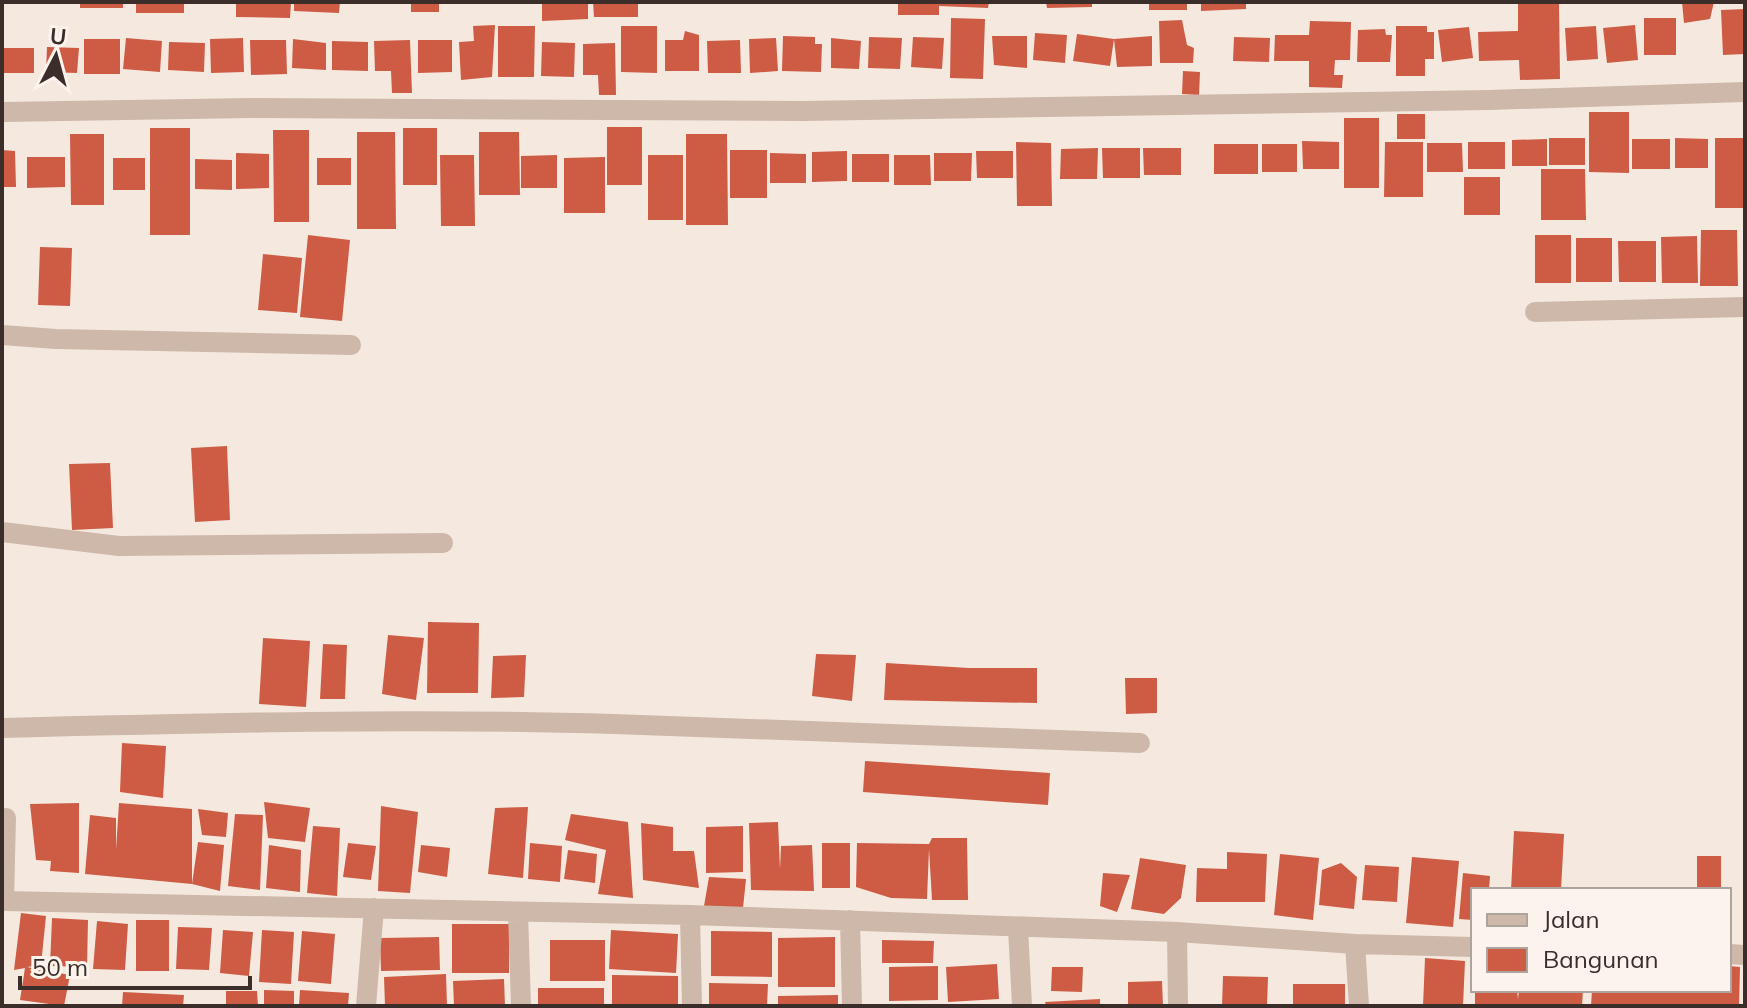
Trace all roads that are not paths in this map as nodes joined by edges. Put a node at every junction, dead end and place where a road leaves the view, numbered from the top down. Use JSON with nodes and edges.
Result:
{"nodes":[{"id":1,"x":1745,"y":92,"type":"edge"},
{"id":2,"x":2,"y":112,"type":"edge"},
{"id":3,"x":1745,"y":307,"type":"edge"},
{"id":4,"x":1535,"y":312,"type":"dead end"},
{"id":5,"x":2,"y":335,"type":"edge"},
{"id":6,"x":351,"y":345,"type":"dead end"},
{"id":7,"x":2,"y":532,"type":"edge"},
{"id":8,"x":443,"y":543,"type":"dead end"},
{"id":9,"x":2,"y":728,"type":"edge"},
{"id":10,"x":1140,"y":743,"type":"dead end"},
{"id":11,"x":6,"y":818,"type":"dead end"},
{"id":12,"x":374,"y":908,"type":"junction"},
{"id":13,"x":3,"y":911,"type":"edge"},
{"id":14,"x":518,"y":912,"type":"junction"},
{"id":15,"x":690,"y":915,"type":"junction"},
{"id":16,"x":850,"y":920,"type":"junction"},
{"id":17,"x":1018,"y":928,"type":"junction"},
{"id":18,"x":1177,"y":932,"type":"junction"},
{"id":19,"x":1355,"y":944,"type":"junction"},
{"id":20,"x":1471,"y":947,"type":"edge"},
{"id":21,"x":366,"y":1006,"type":"edge"},
{"id":22,"x":521,"y":1006,"type":"edge"},
{"id":23,"x":692,"y":1006,"type":"edge"},
{"id":24,"x":852,"y":1006,"type":"edge"},
{"id":25,"x":1022,"y":1006,"type":"edge"},
{"id":26,"x":1178,"y":1006,"type":"edge"},
{"id":27,"x":1359,"y":1006,"type":"edge"}],
"edges":[{"from":1,"to":2,"type":"street"},
{"from":3,"to":4,"type":"street"},
{"from":5,"to":6,"type":"street"},
{"from":7,"to":8,"type":"street"},
{"from":9,"to":10,"type":"street"},
{"from":11,"to":13,"type":"street"},
{"from":12,"to":13,"type":"street"},
{"from":12,"to":14,"type":"street"},
{"from":12,"to":21,"type":"street"},
{"from":14,"to":15,"type":"street"},
{"from":14,"to":22,"type":"street"},
{"from":15,"to":16,"type":"street"},
{"from":15,"to":23,"type":"street"},
{"from":16,"to":17,"type":"street"},
{"from":16,"to":24,"type":"street"},
{"from":17,"to":18,"type":"street"},
{"from":17,"to":25,"type":"street"},
{"from":18,"to":19,"type":"street"},
{"from":18,"to":26,"type":"street"},
{"from":19,"to":20,"type":"street"},
{"from":19,"to":27,"type":"street"}]}
